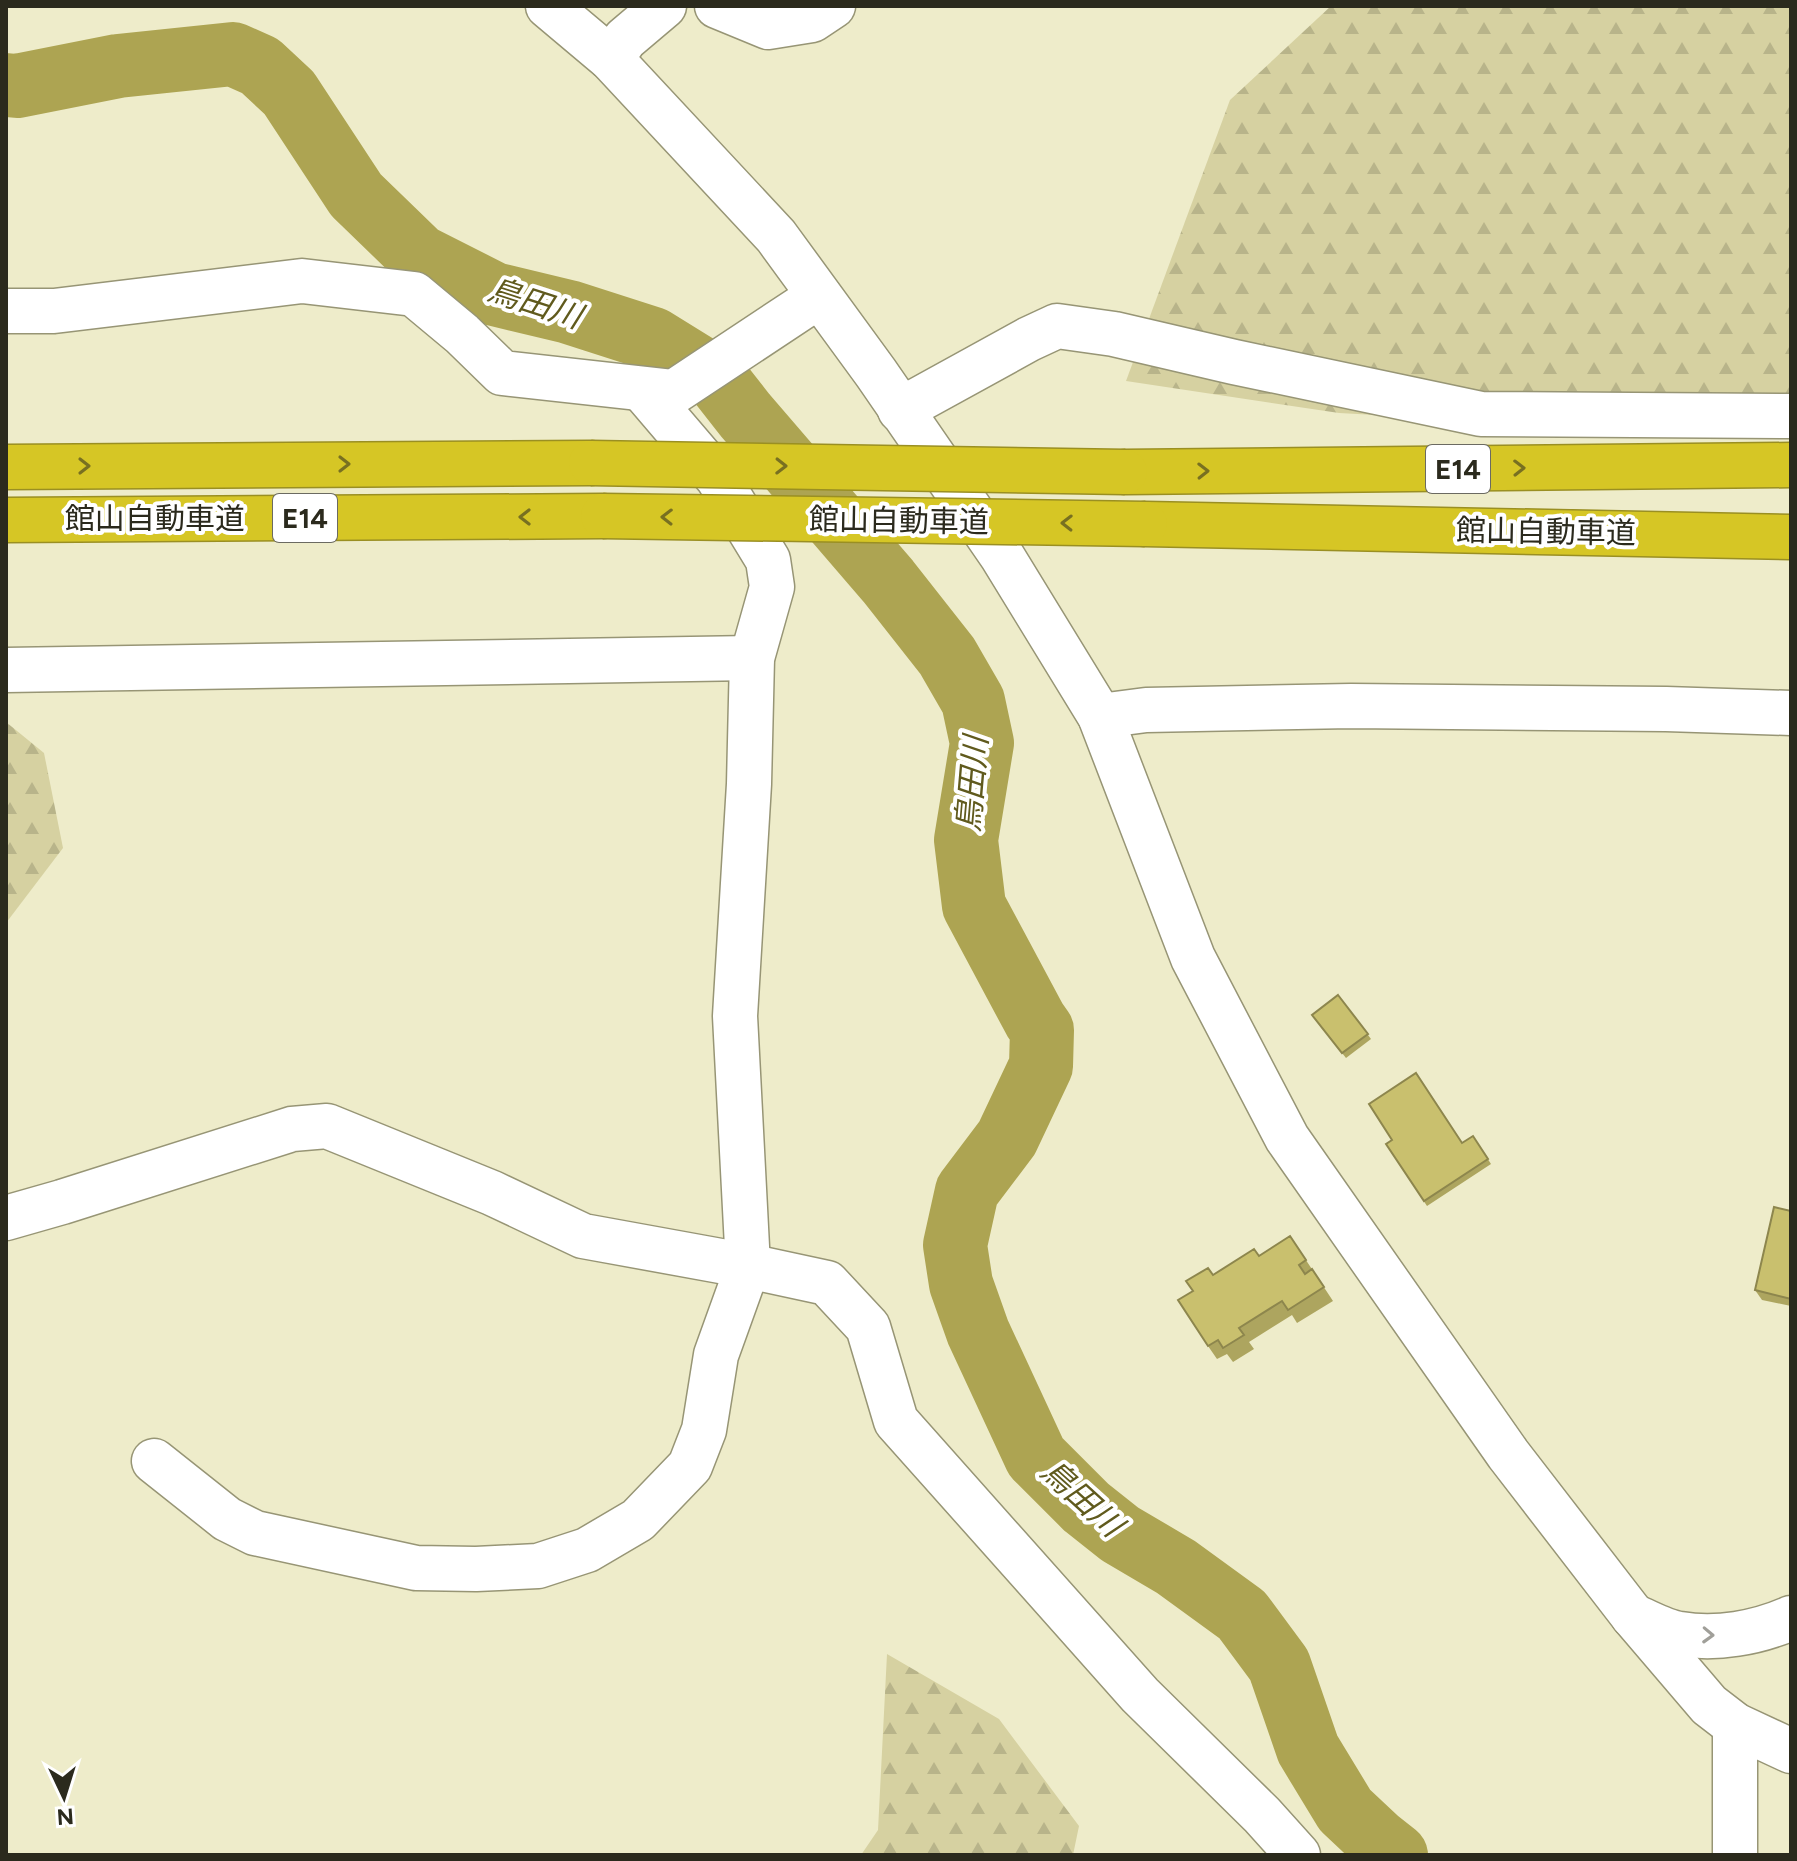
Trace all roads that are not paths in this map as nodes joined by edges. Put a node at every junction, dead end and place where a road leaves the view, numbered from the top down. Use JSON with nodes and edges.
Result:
{"nodes":[{"id":1,"x":548,"y":6,"type":"edge"},
{"id":2,"x":664,"y":6,"type":"edge"},
{"id":3,"x":717,"y":6,"type":"edge"},
{"id":4,"x":833,"y":6,"type":"edge"},
{"id":5,"x":611,"y":59,"type":"junction"},
{"id":6,"x":819,"y":296,"type":"junction"},
{"id":7,"x":6,"y":311,"type":"edge"},
{"id":8,"x":642,"y":389,"type":"junction"},
{"id":9,"x":900,"y":410,"type":"junction"},
{"id":10,"x":1791,"y":416,"type":"edge"},
{"id":11,"x":1791,"y":465,"type":"edge"},
{"id":12,"x":6,"y":467,"type":"edge"},
{"id":13,"x":6,"y":520,"type":"edge"},
{"id":14,"x":1226,"y":526,"type":"junction"},
{"id":15,"x":1791,"y":537,"type":"edge"},
{"id":16,"x":1791,"y":555,"type":"edge"},
{"id":17,"x":752,"y":658,"type":"junction"},
{"id":18,"x":6,"y":670,"type":"edge"},
{"id":19,"x":1791,"y":713,"type":"edge"},
{"id":20,"x":1100,"y":716,"type":"junction"},
{"id":21,"x":6,"y":1218,"type":"edge"},
{"id":22,"x":748,"y":1266,"type":"junction"},
{"id":23,"x":154,"y":1461,"type":"dead end"},
{"id":24,"x":1633,"y":1616,"type":"junction"},
{"id":25,"x":1791,"y":1618,"type":"edge"},
{"id":26,"x":1735,"y":1725,"type":"junction"},
{"id":27,"x":1791,"y":1751,"type":"edge"},
{"id":28,"x":1298,"y":1855,"type":"edge"},
{"id":29,"x":1735,"y":1855,"type":"edge"}],
"edges":[{"from":1,"to":5,"type":"street"},
{"from":2,"to":5,"type":"street"},
{"from":3,"to":4,"type":"street"},
{"from":5,"to":6,"type":"street"},
{"from":6,"to":8,"type":"street"},
{"from":6,"to":9,"type":"street"},
{"from":7,"to":8,"type":"street"},
{"from":8,"to":17,"type":"street"},
{"from":9,"to":10,"type":"street"},
{"from":9,"to":20,"type":"street"},
{"from":12,"to":11,"type":"highway","name":"館山自動車道","number":"E14","one_way":true,"bridge":true},
{"from":14,"to":13,"type":"highway","name":"館山自動車道","number":"E14","one_way":true,"bridge":true},
{"from":14,"to":15,"type":"highway","name":"館山自動車道","number":"E14"},
{"from":14,"to":16,"type":"highway"},
{"from":17,"to":18,"type":"street"},
{"from":17,"to":22,"type":"street"},
{"from":19,"to":20,"type":"street"},
{"from":20,"to":24,"type":"street"},
{"from":21,"to":22,"type":"street"},
{"from":22,"to":23,"type":"street"},
{"from":22,"to":28,"type":"street"},
{"from":24,"to":25,"type":"street","one_way":true},
{"from":24,"to":26,"type":"street"},
{"from":26,"to":27,"type":"street"},
{"from":26,"to":29,"type":"street"}]}
